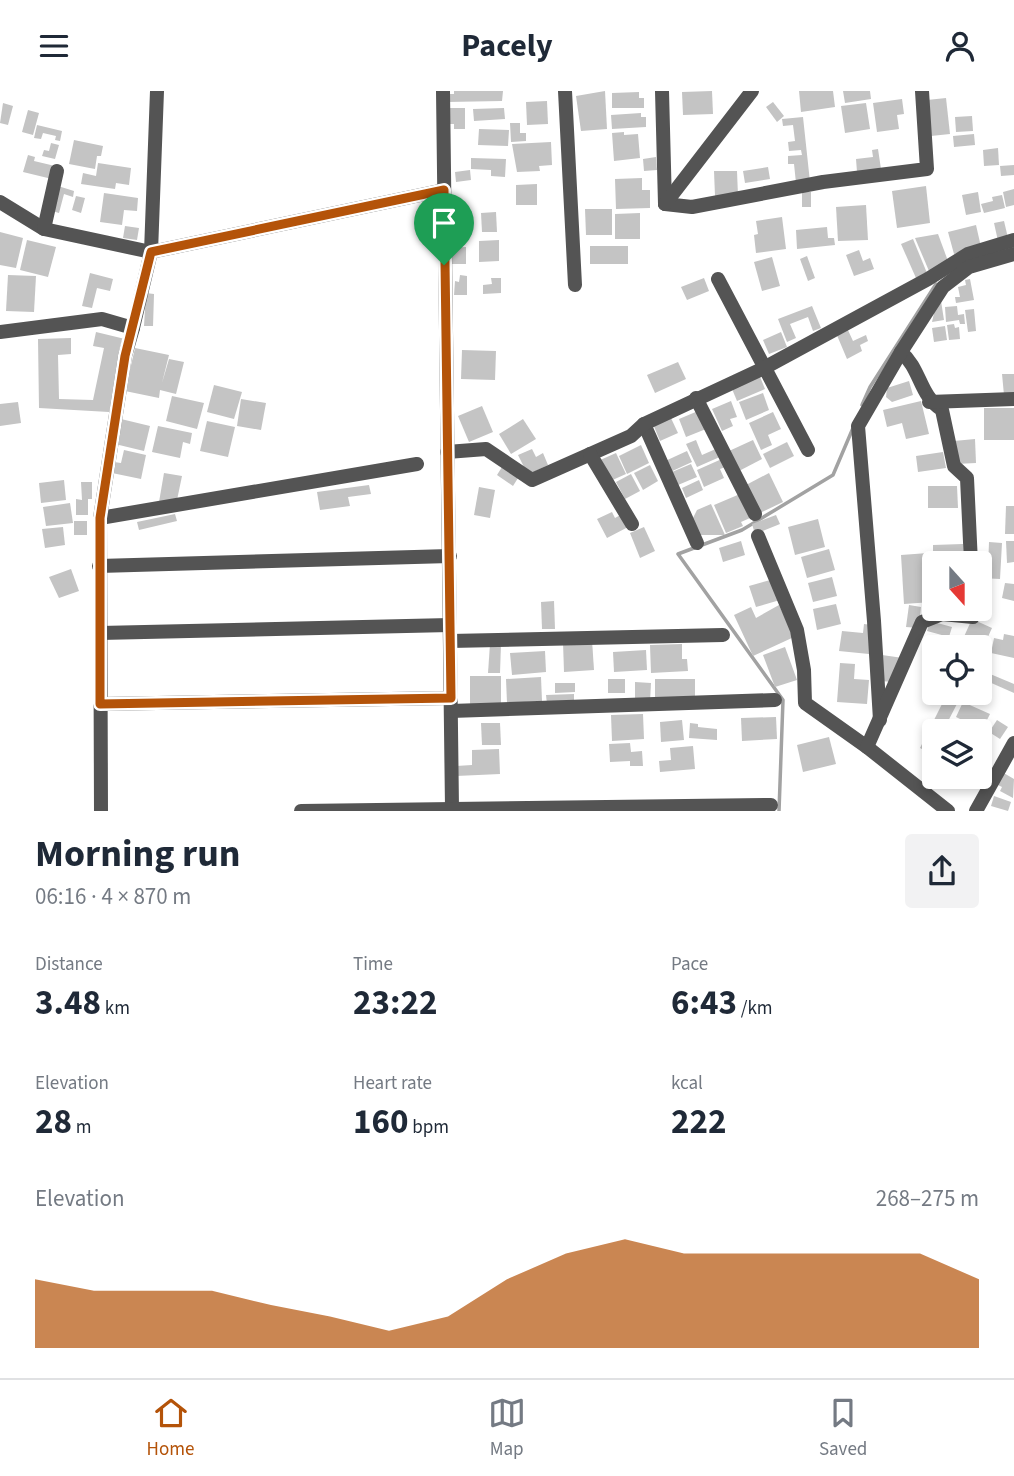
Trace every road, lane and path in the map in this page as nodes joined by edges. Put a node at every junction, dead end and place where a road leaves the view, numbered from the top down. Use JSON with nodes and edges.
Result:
{"nodes":[{"id":1,"x":158,"y":91,"type":"edge"},
{"id":2,"x":443,"y":91,"type":"edge"},
{"id":3,"x":565,"y":91,"type":"edge"},
{"id":4,"x":662,"y":91,"type":"edge"},
{"id":5,"x":752,"y":91,"type":"edge"},
{"id":6,"x":922,"y":91,"type":"edge"},
{"id":7,"x":57,"y":171,"type":"dead end"},
{"id":8,"x":444,"y":190,"type":"junction"},
{"id":9,"x":0,"y":202,"type":"edge"},
{"id":10,"x":665,"y":204,"type":"junction"},
{"id":11,"x":44,"y":229,"type":"junction"},
{"id":12,"x":1014,"y":240,"type":"edge"},
{"id":13,"x":151,"y":252,"type":"junction"},
{"id":14,"x":1014,"y":254,"type":"edge"},
{"id":15,"x":718,"y":279,"type":"dead end"},
{"id":16,"x":575,"y":285,"type":"dead end"},
{"id":17,"x":133,"y":328,"type":"junction"},
{"id":18,"x":0,"y":332,"type":"edge"},
{"id":19,"x":901,"y":352,"type":"junction"},
{"id":20,"x":764,"y":368,"type":"junction"},
{"id":21,"x":696,"y":398,"type":"junction"},
{"id":22,"x":1014,"y":399,"type":"edge"},
{"id":23,"x":929,"y":402,"type":"junction"},
{"id":24,"x":644,"y":424,"type":"junction"},
{"id":25,"x":808,"y":450,"type":"dead end"},
{"id":26,"x":447,"y":452,"type":"junction"},
{"id":27,"x":590,"y":454,"type":"junction"},
{"id":28,"x":417,"y":464,"type":"dead end"},
{"id":29,"x":755,"y":513,"type":"dead end"},
{"id":30,"x":100,"y":518,"type":"junction"},
{"id":31,"x":632,"y":523,"type":"dead end"},
{"id":32,"x":758,"y":536,"type":"dead end"},
{"id":33,"x":697,"y":543,"type":"dead end"},
{"id":34,"x":971,"y":551,"type":"edge"},
{"id":35,"x":450,"y":556,"type":"junction"},
{"id":36,"x":99,"y":566,"type":"junction"},
{"id":37,"x":924,"y":621,"type":"edge"},
{"id":38,"x":450,"y":625,"type":"junction"},
{"id":39,"x":100,"y":633,"type":"junction"},
{"id":40,"x":723,"y":635,"type":"dead end"},
{"id":41,"x":450,"y":641,"type":"junction"},
{"id":42,"x":775,"y":700,"type":"dead end"},
{"id":43,"x":100,"y":704,"type":"junction"},
{"id":44,"x":451,"y":704,"type":"junction"},
{"id":45,"x":880,"y":720,"type":"junction"},
{"id":46,"x":1014,"y":743,"type":"edge"},
{"id":47,"x":867,"y":747,"type":"junction"},
{"id":48,"x":771,"y":805,"type":"dead end"},
{"id":49,"x":452,"y":808,"type":"junction"},
{"id":50,"x":101,"y":811,"type":"edge"},
{"id":51,"x":301,"y":811,"type":"edge"},
{"id":52,"x":948,"y":811,"type":"edge"},
{"id":53,"x":976,"y":811,"type":"edge"}],
"edges":[{"from":1,"to":13,"type":"street"},
{"from":2,"to":8,"type":"street"},
{"from":3,"to":16,"type":"street"},
{"from":4,"to":10,"type":"street"},
{"from":5,"to":10,"type":"street"},
{"from":6,"to":10,"type":"street"},
{"from":7,"to":11,"type":"street"},
{"from":8,"to":13,"type":"street"},
{"from":8,"to":26,"type":"street"},
{"from":9,"to":11,"type":"street"},
{"from":11,"to":13,"type":"street"},
{"from":12,"to":20,"type":"street"},
{"from":13,"to":17,"type":"street"},
{"from":14,"to":19,"type":"street"},
{"from":15,"to":20,"type":"street"},
{"from":17,"to":18,"type":"street"},
{"from":17,"to":30,"type":"street"},
{"from":19,"to":23,"type":"street"},
{"from":19,"to":45,"type":"street"},
{"from":20,"to":21,"type":"street"},
{"from":20,"to":25,"type":"street"},
{"from":21,"to":24,"type":"street"},
{"from":21,"to":29,"type":"street"},
{"from":22,"to":23,"type":"street"},
{"from":23,"to":34,"type":"street"},
{"from":24,"to":27,"type":"street"},
{"from":24,"to":33,"type":"street"},
{"from":26,"to":27,"type":"street"},
{"from":26,"to":35,"type":"street"},
{"from":27,"to":31,"type":"street"},
{"from":28,"to":30,"type":"street"},
{"from":30,"to":36,"type":"street"},
{"from":32,"to":47,"type":"street"},
{"from":35,"to":36,"type":"street"},
{"from":35,"to":38,"type":"street"},
{"from":36,"to":39,"type":"street"},
{"from":37,"to":45,"type":"street"},
{"from":38,"to":39,"type":"street"},
{"from":38,"to":41,"type":"street"},
{"from":39,"to":43,"type":"street"},
{"from":40,"to":41,"type":"street"},
{"from":41,"to":44,"type":"street"},
{"from":42,"to":44,"type":"street"},
{"from":43,"to":44,"type":"street"},
{"from":43,"to":50,"type":"street"},
{"from":44,"to":49,"type":"street"},
{"from":45,"to":47,"type":"street"},
{"from":46,"to":53,"type":"street"},
{"from":47,"to":52,"type":"street"},
{"from":48,"to":49,"type":"street"},
{"from":49,"to":51,"type":"street"}]}
